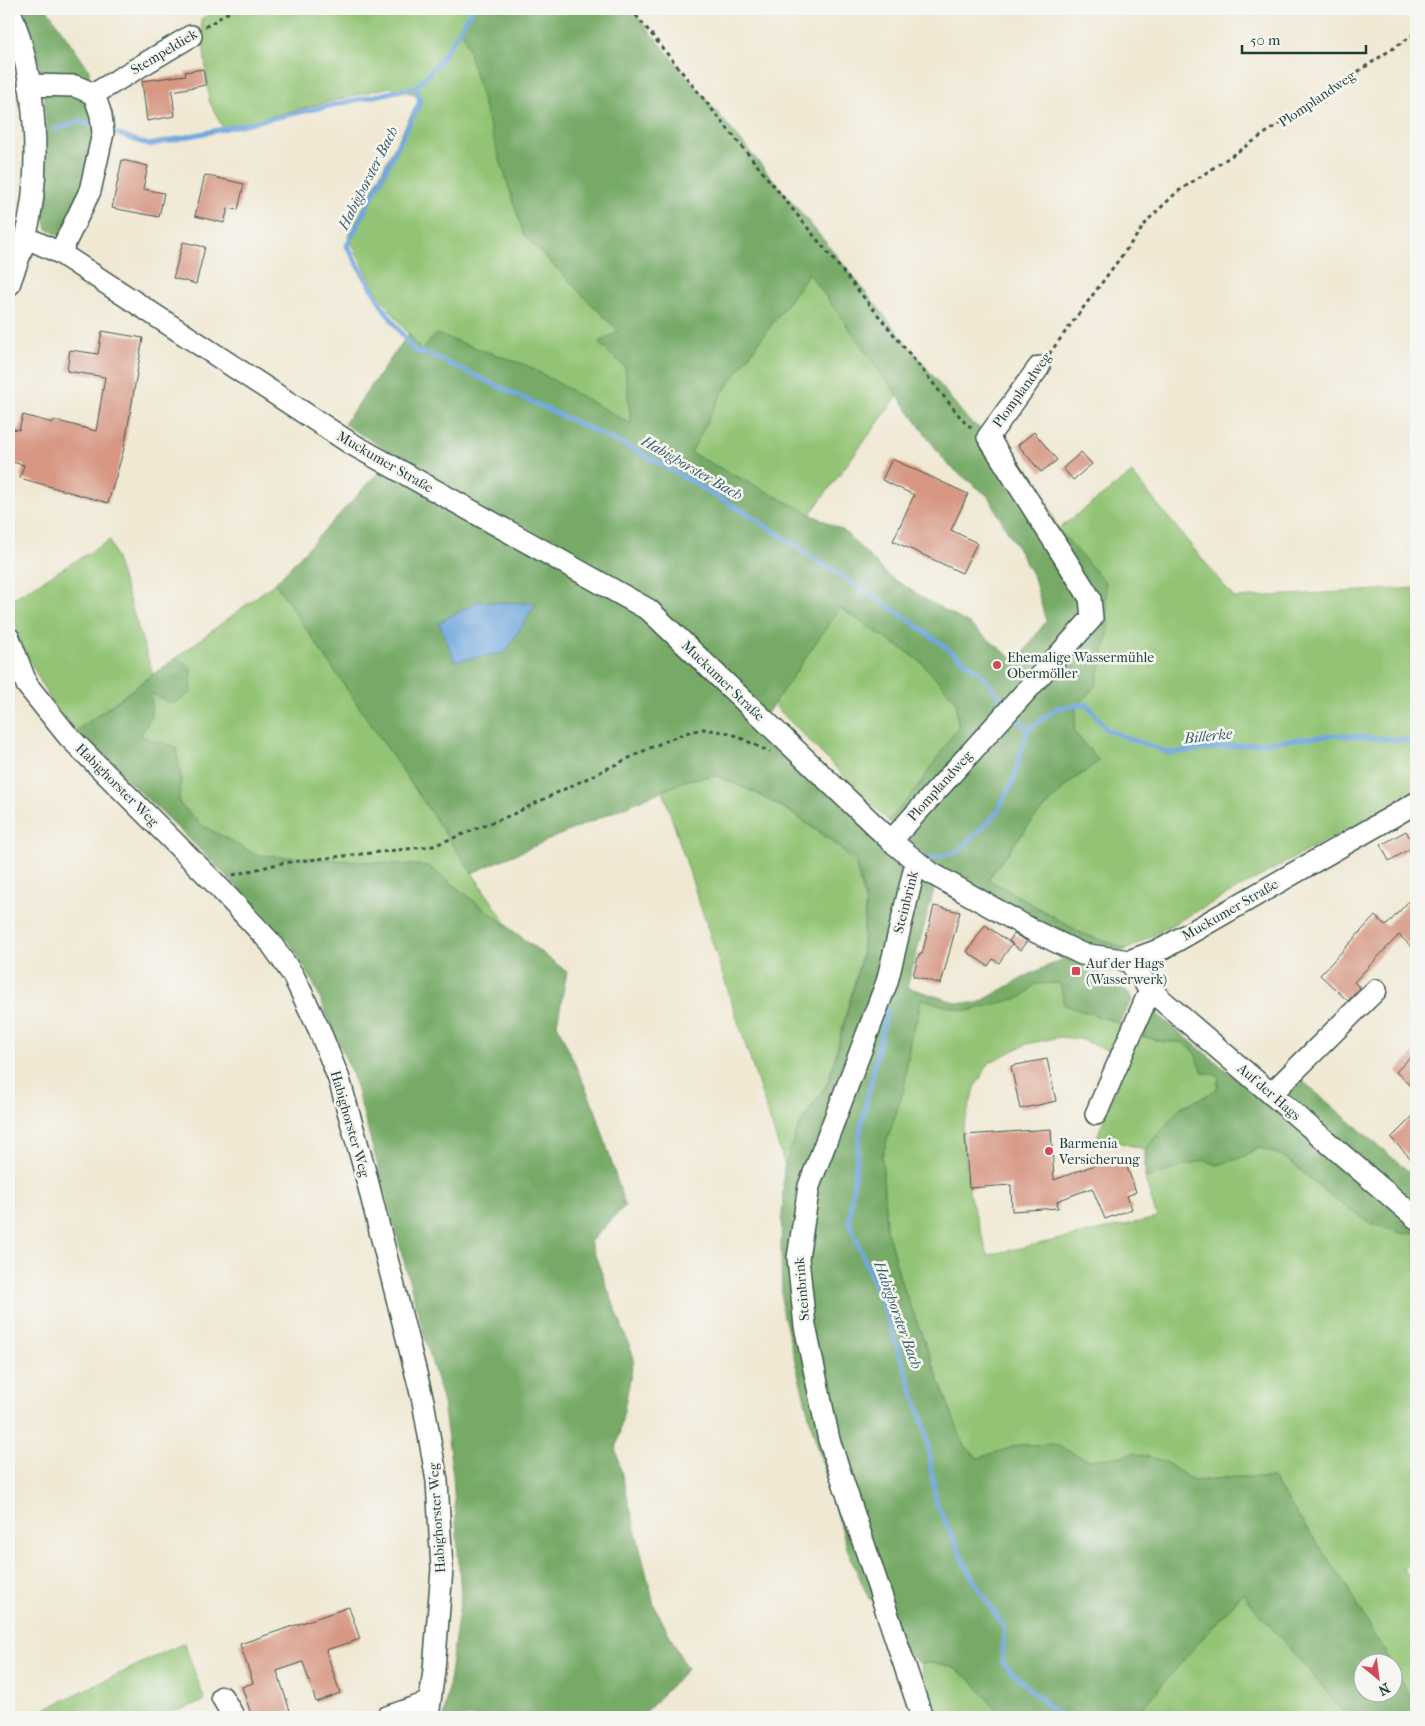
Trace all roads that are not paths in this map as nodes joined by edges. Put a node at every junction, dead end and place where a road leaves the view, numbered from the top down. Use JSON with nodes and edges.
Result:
{"nodes":[{"id":1,"x":9,"y":9,"type":"edge"},
{"id":2,"x":191,"y":36,"type":"road end"},
{"id":3,"x":29,"y":85,"type":"junction"},
{"id":4,"x":94,"y":94,"type":"junction"},
{"id":5,"x":25,"y":237,"type":"junction"},
{"id":6,"x":60,"y":252,"type":"junction"},
{"id":7,"x":9,"y":285,"type":"edge"},
{"id":8,"x":1039,"y":367,"type":"road end"},
{"id":9,"x":9,"y":638,"type":"edge"},
{"id":10,"x":1416,"y":803,"type":"edge"},
{"id":11,"x":891,"y":841,"type":"junction"},
{"id":12,"x":916,"y":862,"type":"junction"},
{"id":13,"x":1129,"y":961,"type":"junction"},
{"id":14,"x":1150,"y":990,"type":"junction"},
{"id":15,"x":1376,"y":990,"type":"dead end"},
{"id":16,"x":1271,"y":1094,"type":"junction"},
{"id":17,"x":1096,"y":1114,"type":"dead end"},
{"id":18,"x":1416,"y":1218,"type":"edge"},
{"id":19,"x":222,"y":1697,"type":"dead end"},
{"id":20,"x":429,"y":1709,"type":"edge"},
{"id":21,"x":234,"y":1717,"type":"edge"},
{"id":22,"x":387,"y":1717,"type":"edge"},
{"id":23,"x":922,"y":1717,"type":"edge"}],
"edges":[{"from":1,"to":3,"type":"street"},
{"from":2,"to":4,"type":"street","name":"Stempeldiek"},
{"from":3,"to":4,"type":"street"},
{"from":3,"to":5,"type":"street"},
{"from":4,"to":6,"type":"street"},
{"from":5,"to":6,"type":"street","name":"Muckumer Straße"},
{"from":5,"to":7,"type":"street"},
{"from":6,"to":11,"type":"street","name":"Muckumer Straße"},
{"from":8,"to":11,"type":"street","name":"Plomplandweg"},
{"from":9,"to":20,"type":"street","name":"Habighorster Weg"},
{"from":10,"to":13,"type":"street","name":"Muckumer Straße"},
{"from":11,"to":12,"type":"street","name":"Muckumer Straße"},
{"from":12,"to":13,"type":"street","name":"Muckumer Straße"},
{"from":12,"to":23,"type":"street","name":"Steinbrink"},
{"from":13,"to":14,"type":"street","name":"Auf der Hags"},
{"from":14,"to":16,"type":"street","name":"Auf der Hags"},
{"from":14,"to":17,"type":"street"},
{"from":15,"to":16,"type":"street"},
{"from":16,"to":18,"type":"street","name":"Auf der Hags"},
{"from":19,"to":21,"type":"street"},
{"from":20,"to":22,"type":"street"}]}
